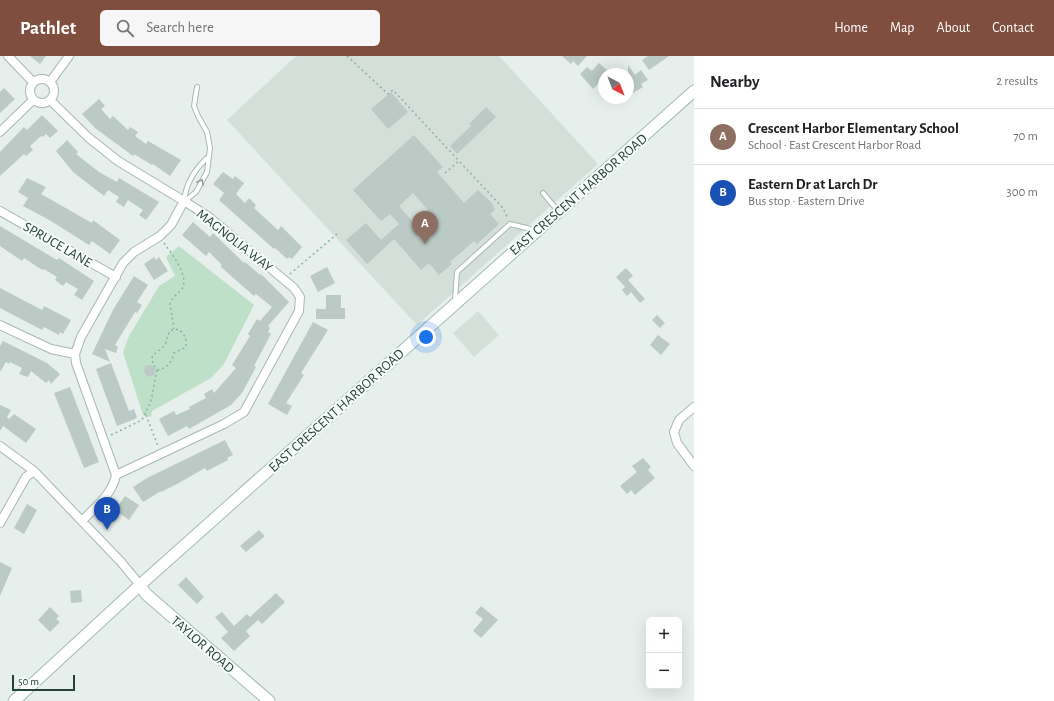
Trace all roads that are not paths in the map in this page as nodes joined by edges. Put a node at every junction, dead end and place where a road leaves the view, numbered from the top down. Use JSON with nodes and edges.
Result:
{"nodes":[{"id":1,"x":8,"y":56,"type":"edge"},
{"id":2,"x":69,"y":56,"type":"edge"},
{"id":3,"x":33,"y":82,"type":"junction"},
{"id":4,"x":50,"y":82,"type":"junction"},
{"id":5,"x":197,"y":87,"type":"dead end"},
{"id":6,"x":694,"y":91,"type":"edge"},
{"id":7,"x":33,"y":100,"type":"junction"},
{"id":8,"x":50,"y":100,"type":"junction"},
{"id":9,"x":0,"y":132,"type":"edge"},
{"id":10,"x":207,"y":158,"type":"junction"},
{"id":11,"x":543,"y":193,"type":"dead end"},
{"id":12,"x":184,"y":201,"type":"junction"},
{"id":13,"x":0,"y":211,"type":"edge"},
{"id":14,"x":558,"y":211,"type":"junction"},
{"id":15,"x":536,"y":230,"type":"junction"},
{"id":16,"x":116,"y":277,"type":"junction"},
{"id":17,"x":455,"y":303,"type":"junction"},
{"id":18,"x":0,"y":325,"type":"edge"},
{"id":19,"x":75,"y":354,"type":"junction"},
{"id":20,"x":694,"y":407,"type":"edge"},
{"id":21,"x":0,"y":446,"type":"edge"},
{"id":22,"x":694,"y":466,"type":"edge"},
{"id":23,"x":34,"y":471,"type":"junction"},
{"id":24,"x":116,"y":475,"type":"junction"},
{"id":25,"x":82,"y":521,"type":"junction"},
{"id":26,"x":0,"y":523,"type":"edge"},
{"id":27,"x":138,"y":587,"type":"junction"},
{"id":28,"x":14,"y":701,"type":"edge"},
{"id":29,"x":268,"y":701,"type":"edge"}],
"edges":[{"from":1,"to":3,"type":"street"},
{"from":2,"to":4,"type":"street"},
{"from":3,"to":4,"type":"street"},
{"from":3,"to":7,"type":"street"},
{"from":4,"to":8,"type":"street"},
{"from":5,"to":10,"type":"lane"},
{"from":6,"to":14,"type":"street","name":"EAST CRESCENT HARBOR ROAD"},
{"from":7,"to":8,"type":"street"},
{"from":7,"to":9,"type":"street"},
{"from":8,"to":12,"type":"street"},
{"from":10,"to":12,"type":"lane"},
{"from":12,"to":10,"type":"lane","one_way":true},
{"from":11,"to":14,"type":"lane"},
{"from":12,"to":16,"type":"street","name":"MAGNOLIA WAY"},
{"from":12,"to":24,"type":"street","name":"MAGNOLIA WAY"},
{"from":13,"to":16,"type":"street","name":"SPRUCE LANE"},
{"from":14,"to":15,"type":"street","name":"EAST CRESCENT HARBOR ROAD"},
{"from":15,"to":17,"type":"street","name":"EAST CRESCENT HARBOR ROAD"},
{"from":15,"to":17,"type":"lane"},
{"from":16,"to":19,"type":"street","name":"MAGNOLIA WAY"},
{"from":17,"to":27,"type":"street","name":"EAST CRESCENT HARBOR ROAD"},
{"from":18,"to":19,"type":"street"},
{"from":19,"to":24,"type":"street"},
{"from":20,"to":22,"type":"street"},
{"from":21,"to":23,"type":"street"},
{"from":23,"to":25,"type":"street"},
{"from":23,"to":26,"type":"street"},
{"from":24,"to":25,"type":"street"},
{"from":25,"to":27,"type":"street"},
{"from":27,"to":28,"type":"street","name":"EAST CRESCENT HARBOR ROAD"},
{"from":27,"to":29,"type":"street","name":"TAYLOR ROAD"}]}
